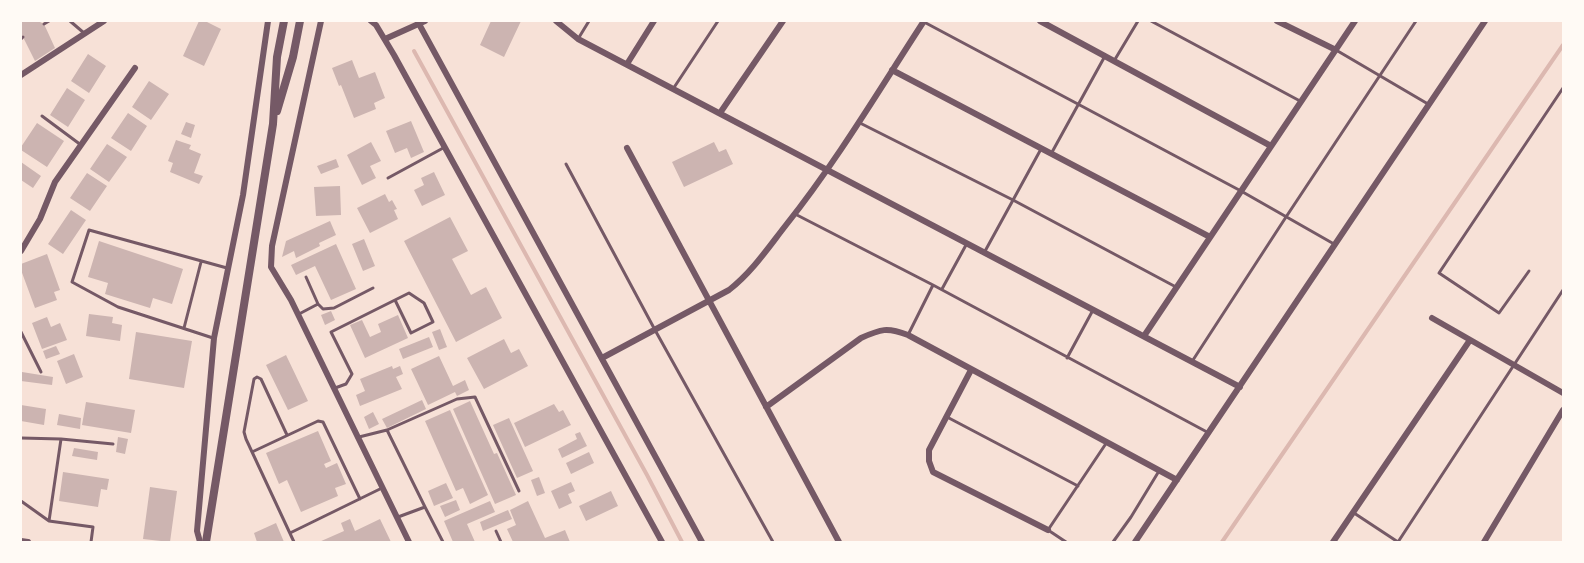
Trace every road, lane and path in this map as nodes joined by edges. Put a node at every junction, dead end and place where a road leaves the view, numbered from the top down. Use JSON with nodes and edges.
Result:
{"nodes":[{"id":1,"x":49,"y":21,"type":"edge"},
{"id":2,"x":70,"y":21,"type":"edge"},
{"id":3,"x":104,"y":21,"type":"edge"},
{"id":4,"x":268,"y":21,"type":"edge"},
{"id":5,"x":284,"y":21,"type":"edge"},
{"id":6,"x":300,"y":21,"type":"edge"},
{"id":7,"x":321,"y":21,"type":"edge"},
{"id":8,"x":371,"y":21,"type":"edge"},
{"id":9,"x":556,"y":21,"type":"edge"},
{"id":10,"x":589,"y":21,"type":"edge"},
{"id":11,"x":654,"y":21,"type":"edge"},
{"id":12,"x":718,"y":21,"type":"edge"},
{"id":13,"x":783,"y":21,"type":"edge"},
{"id":14,"x":1040,"y":21,"type":"edge"},
{"id":15,"x":1138,"y":21,"type":"edge"},
{"id":16,"x":1151,"y":21,"type":"edge"},
{"id":17,"x":1277,"y":21,"type":"edge"},
{"id":18,"x":1355,"y":21,"type":"edge"},
{"id":19,"x":1416,"y":21,"type":"edge"},
{"id":20,"x":1485,"y":21,"type":"edge"},
{"id":21,"x":422,"y":22,"type":"edge"},
{"id":22,"x":924,"y":22,"type":"edge"},
{"id":23,"x":44,"y":24,"type":"dead end"},
{"id":24,"x":84,"y":33,"type":"junction"},
{"id":25,"x":385,"y":39,"type":"junction"},
{"id":26,"x":578,"y":39,"type":"junction"},
{"id":27,"x":1336,"y":50,"type":"junction"},
{"id":28,"x":1105,"y":57,"type":"junction"},
{"id":29,"x":1114,"y":61,"type":"junction"},
{"id":30,"x":627,"y":64,"type":"junction"},
{"id":31,"x":135,"y":68,"type":"dead end"},
{"id":32,"x":892,"y":70,"type":"junction"},
{"id":33,"x":21,"y":75,"type":"edge"},
{"id":34,"x":1379,"y":75,"type":"junction"},
{"id":35,"x":1563,"y":88,"type":"edge"},
{"id":36,"x":673,"y":89,"type":"junction"},
{"id":37,"x":1301,"y":102,"type":"junction"},
{"id":38,"x":1429,"y":104,"type":"junction"},
{"id":39,"x":1078,"y":105,"type":"junction"},
{"id":40,"x":720,"y":113,"type":"junction"},
{"id":41,"x":42,"y":116,"type":"dead end"},
{"id":42,"x":858,"y":122,"type":"junction"},
{"id":43,"x":273,"y":124,"type":"junction"},
{"id":44,"x":81,"y":144,"type":"junction"},
{"id":45,"x":1271,"y":146,"type":"junction"},
{"id":46,"x":445,"y":147,"type":"junction"},
{"id":47,"x":627,"y":148,"type":"dead end"},
{"id":48,"x":1041,"y":148,"type":"junction"},
{"id":49,"x":1051,"y":154,"type":"junction"},
{"id":50,"x":566,"y":164,"type":"dead end"},
{"id":51,"x":827,"y":170,"type":"junction"},
{"id":52,"x":388,"y":178,"type":"dead end"},
{"id":53,"x":1242,"y":191,"type":"junction"},
{"id":54,"x":1013,"y":200,"type":"junction"},
{"id":55,"x":795,"y":214,"type":"junction"},
{"id":56,"x":1286,"y":217,"type":"junction"},
{"id":57,"x":1210,"y":237,"type":"junction"},
{"id":58,"x":967,"y":243,"type":"junction"},
{"id":59,"x":1335,"y":244,"type":"junction"},
{"id":60,"x":21,"y":251,"type":"edge"},
{"id":61,"x":984,"y":253,"type":"junction"},
{"id":62,"x":201,"y":262,"type":"junction"},
{"id":63,"x":229,"y":269,"type":"junction"},
{"id":64,"x":1529,"y":271,"type":"dead end"},
{"id":65,"x":306,"y":277,"type":"dead end"},
{"id":66,"x":933,"y":285,"type":"junction"},
{"id":67,"x":1177,"y":287,"type":"junction"},
{"id":68,"x":373,"y":288,"type":"dead end"},
{"id":69,"x":942,"y":290,"type":"junction"},
{"id":70,"x":1563,"y":290,"type":"edge"},
{"id":71,"x":395,"y":300,"type":"junction"},
{"id":72,"x":710,"y":301,"type":"junction"},
{"id":73,"x":318,"y":304,"type":"junction"},
{"id":74,"x":1093,"y":310,"type":"junction"},
{"id":75,"x":297,"y":315,"type":"junction"},
{"id":76,"x":1432,"y":318,"type":"dead end"},
{"id":77,"x":184,"y":328,"type":"junction"},
{"id":78,"x":655,"y":330,"type":"junction"},
{"id":79,"x":21,"y":332,"type":"edge"},
{"id":80,"x":908,"y":335,"type":"junction"},
{"id":81,"x":1144,"y":336,"type":"junction"},
{"id":82,"x":214,"y":338,"type":"junction"},
{"id":83,"x":1470,"y":339,"type":"junction"},
{"id":84,"x":602,"y":358,"type":"junction"},
{"id":85,"x":1067,"y":358,"type":"junction"},
{"id":86,"x":1192,"y":362,"type":"junction"},
{"id":87,"x":1514,"y":365,"type":"junction"},
{"id":88,"x":971,"y":370,"type":"junction"},
{"id":89,"x":41,"y":372,"type":"dead end"},
{"id":90,"x":1240,"y":387,"type":"junction"},
{"id":91,"x":333,"y":388,"type":"junction"},
{"id":92,"x":1563,"y":393,"type":"edge"},
{"id":93,"x":766,"y":407,"type":"junction"},
{"id":94,"x":1563,"y":410,"type":"edge"},
{"id":95,"x":947,"y":417,"type":"junction"},
{"id":96,"x":387,"y":430,"type":"junction"},
{"id":97,"x":1209,"y":432,"type":"junction"},
{"id":98,"x":287,"y":435,"type":"junction"},
{"id":99,"x":21,"y":438,"type":"edge"},
{"id":100,"x":357,"y":438,"type":"junction"},
{"id":101,"x":61,"y":439,"type":"junction"},
{"id":102,"x":1107,"y":442,"type":"junction"},
{"id":103,"x":113,"y":444,"type":"dead end"},
{"id":104,"x":252,"y":452,"type":"junction"},
{"id":105,"x":1159,"y":471,"type":"junction"},
{"id":106,"x":1177,"y":480,"type":"junction"},
{"id":107,"x":1078,"y":486,"type":"junction"},
{"id":108,"x":382,"y":488,"type":"junction"},
{"id":109,"x":519,"y":491,"type":"dead end"},
{"id":110,"x":360,"y":499,"type":"junction"},
{"id":111,"x":21,"y":501,"type":"edge"},
{"id":112,"x":425,"y":507,"type":"junction"},
{"id":113,"x":1353,"y":512,"type":"junction"},
{"id":114,"x":397,"y":518,"type":"junction"},
{"id":115,"x":49,"y":521,"type":"junction"},
{"id":116,"x":1047,"y":530,"type":"junction"},
{"id":117,"x":496,"y":531,"type":"dead end"},
{"id":118,"x":290,"y":533,"type":"junction"},
{"id":119,"x":21,"y":541,"type":"edge"},
{"id":120,"x":28,"y":542,"type":"edge"},
{"id":121,"x":91,"y":542,"type":"edge"},
{"id":122,"x":200,"y":542,"type":"edge"},
{"id":123,"x":206,"y":542,"type":"edge"},
{"id":124,"x":294,"y":542,"type":"edge"},
{"id":125,"x":409,"y":542,"type":"edge"},
{"id":126,"x":443,"y":542,"type":"edge"},
{"id":127,"x":501,"y":542,"type":"edge"},
{"id":128,"x":662,"y":542,"type":"edge"},
{"id":129,"x":702,"y":542,"type":"edge"},
{"id":130,"x":773,"y":542,"type":"edge"},
{"id":131,"x":840,"y":542,"type":"edge"},
{"id":132,"x":1066,"y":542,"type":"edge"},
{"id":133,"x":1113,"y":542,"type":"edge"},
{"id":134,"x":1135,"y":542,"type":"edge"},
{"id":135,"x":1333,"y":542,"type":"edge"},
{"id":136,"x":1398,"y":542,"type":"edge"},
{"id":137,"x":1484,"y":542,"type":"edge"}],
"edges":[{"from":1,"to":23,"type":"lane"},
{"from":2,"to":24,"type":"lane"},
{"from":3,"to":24,"type":"street"},
{"from":4,"to":63,"type":"street"},
{"from":5,"to":43,"type":"street"},
{"from":6,"to":43,"type":"street"},
{"from":7,"to":75,"type":"street"},
{"from":8,"to":25,"type":"street"},
{"from":9,"to":26,"type":"street"},
{"from":10,"to":26,"type":"lane"},
{"from":11,"to":30,"type":"street"},
{"from":12,"to":36,"type":"lane"},
{"from":13,"to":40,"type":"street"},
{"from":14,"to":28,"type":"street"},
{"from":15,"to":29,"type":"lane"},
{"from":16,"to":37,"type":"lane"},
{"from":17,"to":27,"type":"street"},
{"from":18,"to":27,"type":"street"},
{"from":19,"to":34,"type":"lane"},
{"from":20,"to":38,"type":"street"},
{"from":21,"to":25,"type":"street"},
{"from":21,"to":84,"type":"street"},
{"from":22,"to":32,"type":"street"},
{"from":22,"to":39,"type":"lane"},
{"from":24,"to":33,"type":"street"},
{"from":25,"to":46,"type":"street"},
{"from":26,"to":30,"type":"street"},
{"from":27,"to":34,"type":"lane"},
{"from":27,"to":37,"type":"street"},
{"from":28,"to":29,"type":"street"},
{"from":28,"to":39,"type":"lane"},
{"from":29,"to":45,"type":"street"},
{"from":30,"to":36,"type":"street"},
{"from":31,"to":44,"type":"street"},
{"from":32,"to":42,"type":"street"},
{"from":32,"to":48,"type":"street"},
{"from":34,"to":38,"type":"lane"},
{"from":34,"to":56,"type":"lane"},
{"from":35,"to":64,"type":"lane"},
{"from":36,"to":40,"type":"street"},
{"from":37,"to":45,"type":"street"},
{"from":38,"to":59,"type":"street"},
{"from":39,"to":49,"type":"lane"},
{"from":39,"to":53,"type":"lane"},
{"from":40,"to":51,"type":"street"},
{"from":41,"to":44,"type":"lane"},
{"from":42,"to":51,"type":"street"},
{"from":42,"to":54,"type":"lane"},
{"from":43,"to":123,"type":"street"},
{"from":44,"to":60,"type":"street"},
{"from":45,"to":53,"type":"street"},
{"from":46,"to":52,"type":"lane"},
{"from":46,"to":128,"type":"street"},
{"from":47,"to":72,"type":"street"},
{"from":48,"to":49,"type":"street"},
{"from":48,"to":54,"type":"lane"},
{"from":49,"to":57,"type":"street"},
{"from":50,"to":78,"type":"lane"},
{"from":51,"to":55,"type":"street"},
{"from":51,"to":58,"type":"street"},
{"from":53,"to":56,"type":"lane"},
{"from":53,"to":57,"type":"street"},
{"from":54,"to":61,"type":"lane"},
{"from":54,"to":67,"type":"lane"},
{"from":55,"to":66,"type":"lane"},
{"from":55,"to":72,"type":"street"},
{"from":56,"to":59,"type":"lane"},
{"from":56,"to":86,"type":"lane"},
{"from":57,"to":67,"type":"street"},
{"from":58,"to":61,"type":"street"},
{"from":58,"to":69,"type":"lane"},
{"from":59,"to":90,"type":"street"},
{"from":61,"to":74,"type":"street"},
{"from":62,"to":63,"type":"lane"},
{"from":62,"to":77,"type":"lane"},
{"from":62,"to":77,"type":"lane"},
{"from":63,"to":82,"type":"street"},
{"from":65,"to":73,"type":"lane"},
{"from":66,"to":69,"type":"lane"},
{"from":66,"to":80,"type":"lane"},
{"from":67,"to":81,"type":"street"},
{"from":68,"to":73,"type":"lane"},
{"from":69,"to":85,"type":"lane"},
{"from":70,"to":87,"type":"lane"},
{"from":71,"to":71,"type":"lane"},
{"from":71,"to":91,"type":"lane"},
{"from":72,"to":78,"type":"street"},
{"from":72,"to":93,"type":"street"},
{"from":73,"to":75,"type":"lane"},
{"from":74,"to":81,"type":"street"},
{"from":74,"to":85,"type":"lane"},
{"from":75,"to":91,"type":"street"},
{"from":76,"to":83,"type":"street"},
{"from":77,"to":82,"type":"lane"},
{"from":78,"to":84,"type":"street"},
{"from":78,"to":130,"type":"lane"},
{"from":79,"to":89,"type":"lane"},
{"from":80,"to":88,"type":"street"},
{"from":80,"to":93,"type":"street"},
{"from":81,"to":86,"type":"street"},
{"from":82,"to":122,"type":"street"},
{"from":83,"to":87,"type":"street"},
{"from":83,"to":113,"type":"street"},
{"from":84,"to":129,"type":"street"},
{"from":85,"to":97,"type":"lane"},
{"from":86,"to":90,"type":"street"},
{"from":87,"to":92,"type":"street"},
{"from":87,"to":136,"type":"lane"},
{"from":88,"to":95,"type":"street"},
{"from":88,"to":102,"type":"street"},
{"from":90,"to":97,"type":"street"},
{"from":91,"to":100,"type":"street"},
{"from":93,"to":131,"type":"street"},
{"from":94,"to":137,"type":"street"},
{"from":95,"to":107,"type":"lane"},
{"from":95,"to":116,"type":"street"},
{"from":96,"to":100,"type":"lane"},
{"from":96,"to":109,"type":"lane"},
{"from":96,"to":112,"type":"lane"},
{"from":97,"to":106,"type":"street"},
{"from":98,"to":104,"type":"lane"},
{"from":98,"to":104,"type":"lane"},
{"from":98,"to":110,"type":"lane"},
{"from":99,"to":101,"type":"lane"},
{"from":100,"to":108,"type":"street"},
{"from":101,"to":103,"type":"lane"},
{"from":101,"to":115,"type":"lane"},
{"from":102,"to":105,"type":"street"},
{"from":102,"to":107,"type":"lane"},
{"from":104,"to":118,"type":"lane"},
{"from":105,"to":106,"type":"street"},
{"from":105,"to":133,"type":"lane"},
{"from":106,"to":134,"type":"street"},
{"from":107,"to":116,"type":"lane"},
{"from":108,"to":110,"type":"lane"},
{"from":108,"to":114,"type":"street"},
{"from":110,"to":118,"type":"lane"},
{"from":111,"to":115,"type":"lane"},
{"from":112,"to":114,"type":"lane"},
{"from":112,"to":126,"type":"lane"},
{"from":113,"to":135,"type":"street"},
{"from":113,"to":136,"type":"lane"},
{"from":114,"to":125,"type":"street"},
{"from":115,"to":121,"type":"lane"},
{"from":116,"to":132,"type":"lane"},
{"from":117,"to":127,"type":"lane"},
{"from":118,"to":124,"type":"lane"},
{"from":119,"to":120,"type":"street"}]}
